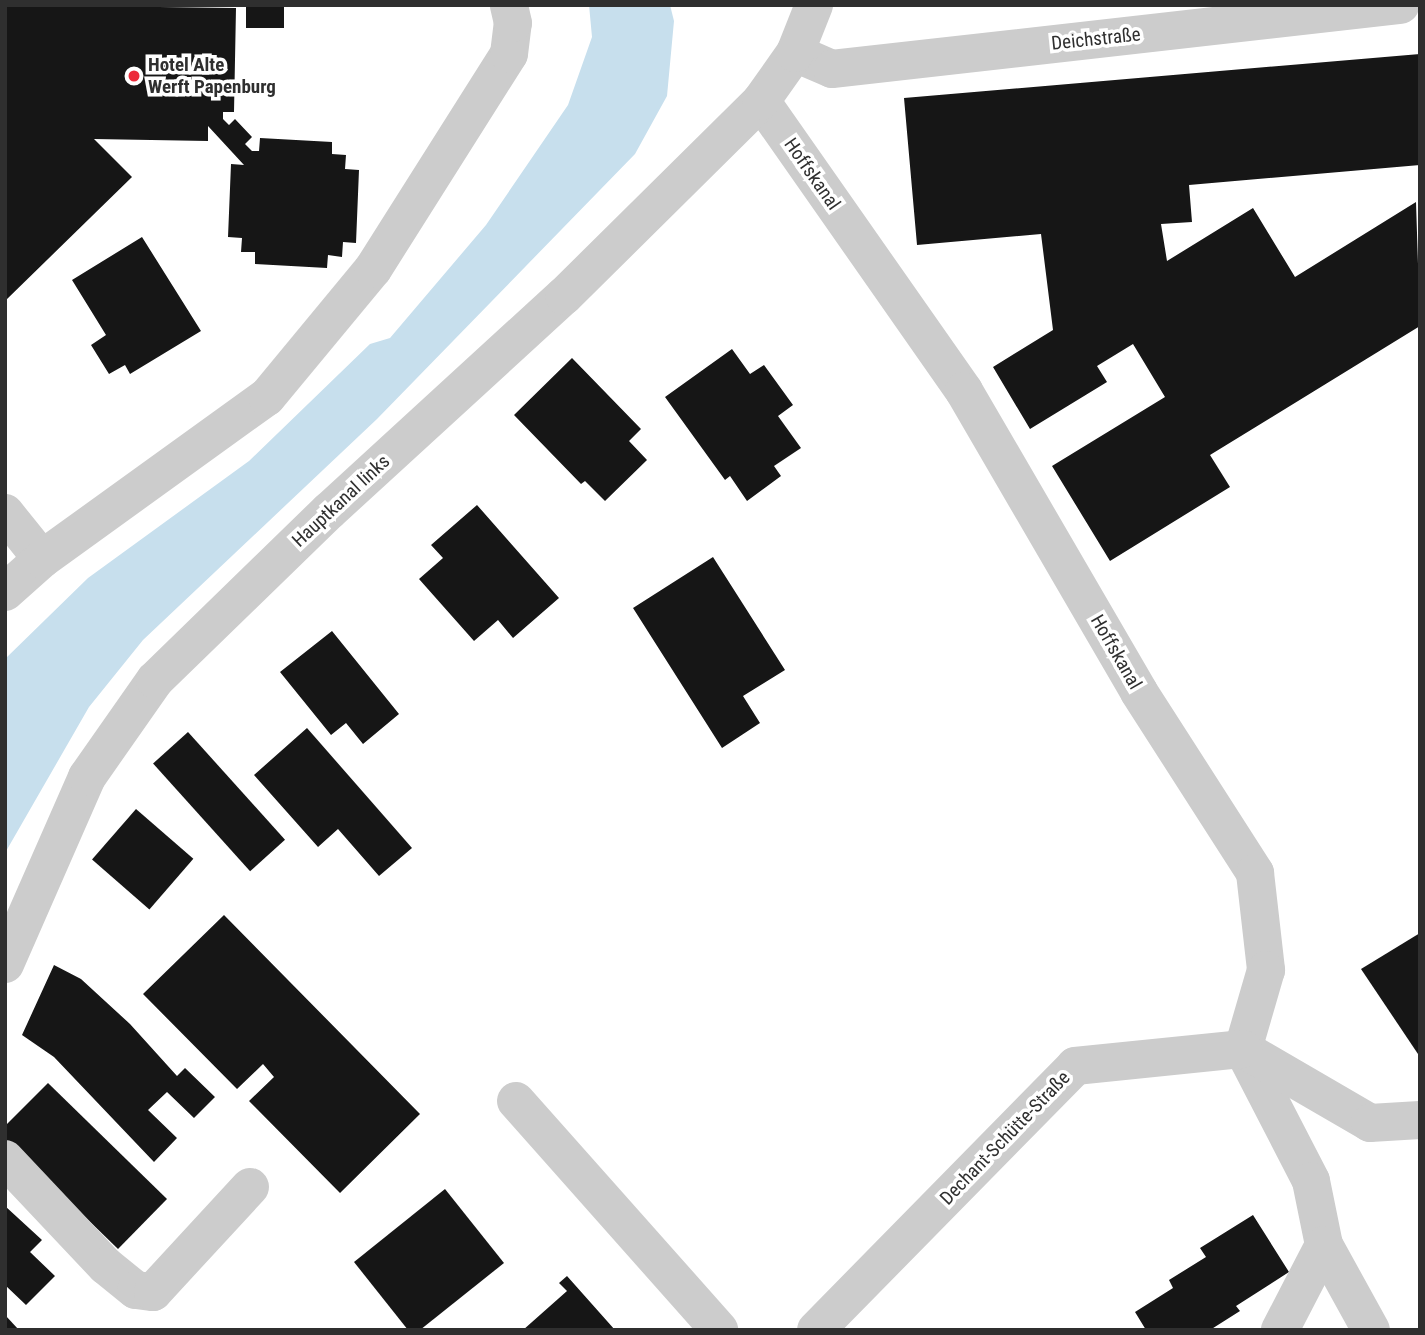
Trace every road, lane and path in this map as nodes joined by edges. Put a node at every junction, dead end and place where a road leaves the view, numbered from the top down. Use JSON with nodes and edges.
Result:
{"nodes":[{"id":1,"x":509,"y":5,"type":"edge"},
{"id":2,"x":814,"y":5,"type":"edge"},
{"id":3,"x":1400,"y":5,"type":"edge"},
{"id":4,"x":795,"y":53,"type":"junction"},
{"id":5,"x":761,"y":101,"type":"junction"},
{"id":6,"x":5,"y":513,"type":"edge"},
{"id":7,"x":42,"y":559,"type":"junction"},
{"id":8,"x":5,"y":592,"type":"edge"},
{"id":9,"x":5,"y":964,"type":"edge"},
{"id":10,"x":1242,"y":1049,"type":"junction"},
{"id":11,"x":516,"y":1101,"type":"dead end"},
{"id":12,"x":1420,"y":1120,"type":"edge"},
{"id":13,"x":5,"y":1159,"type":"edge"},
{"id":14,"x":250,"y":1187,"type":"dead end"},
{"id":15,"x":1324,"y":1245,"type":"junction"},
{"id":16,"x":719,"y":1330,"type":"edge"},
{"id":17,"x":816,"y":1330,"type":"edge"},
{"id":18,"x":1280,"y":1330,"type":"edge"},
{"id":19,"x":1371,"y":1330,"type":"edge"}],
"edges":[{"from":1,"to":7,"type":"street"},
{"from":2,"to":4,"type":"street","name":"Hauptkanal links"},
{"from":3,"to":4,"type":"street","name":"Deichstraße"},
{"from":4,"to":5,"type":"street","name":"Hauptkanal links"},
{"from":5,"to":9,"type":"street","name":"Hauptkanal links"},
{"from":5,"to":10,"type":"street","name":"Hoffskanal"},
{"from":6,"to":7,"type":"street"},
{"from":7,"to":8,"type":"street"},
{"from":10,"to":12,"type":"street"},
{"from":10,"to":15,"type":"street"},
{"from":10,"to":17,"type":"street","name":"Dechant-Schütte-Straße"},
{"from":11,"to":16,"type":"street"},
{"from":13,"to":14,"type":"street"},
{"from":15,"to":18,"type":"street"},
{"from":15,"to":19,"type":"street"}]}
